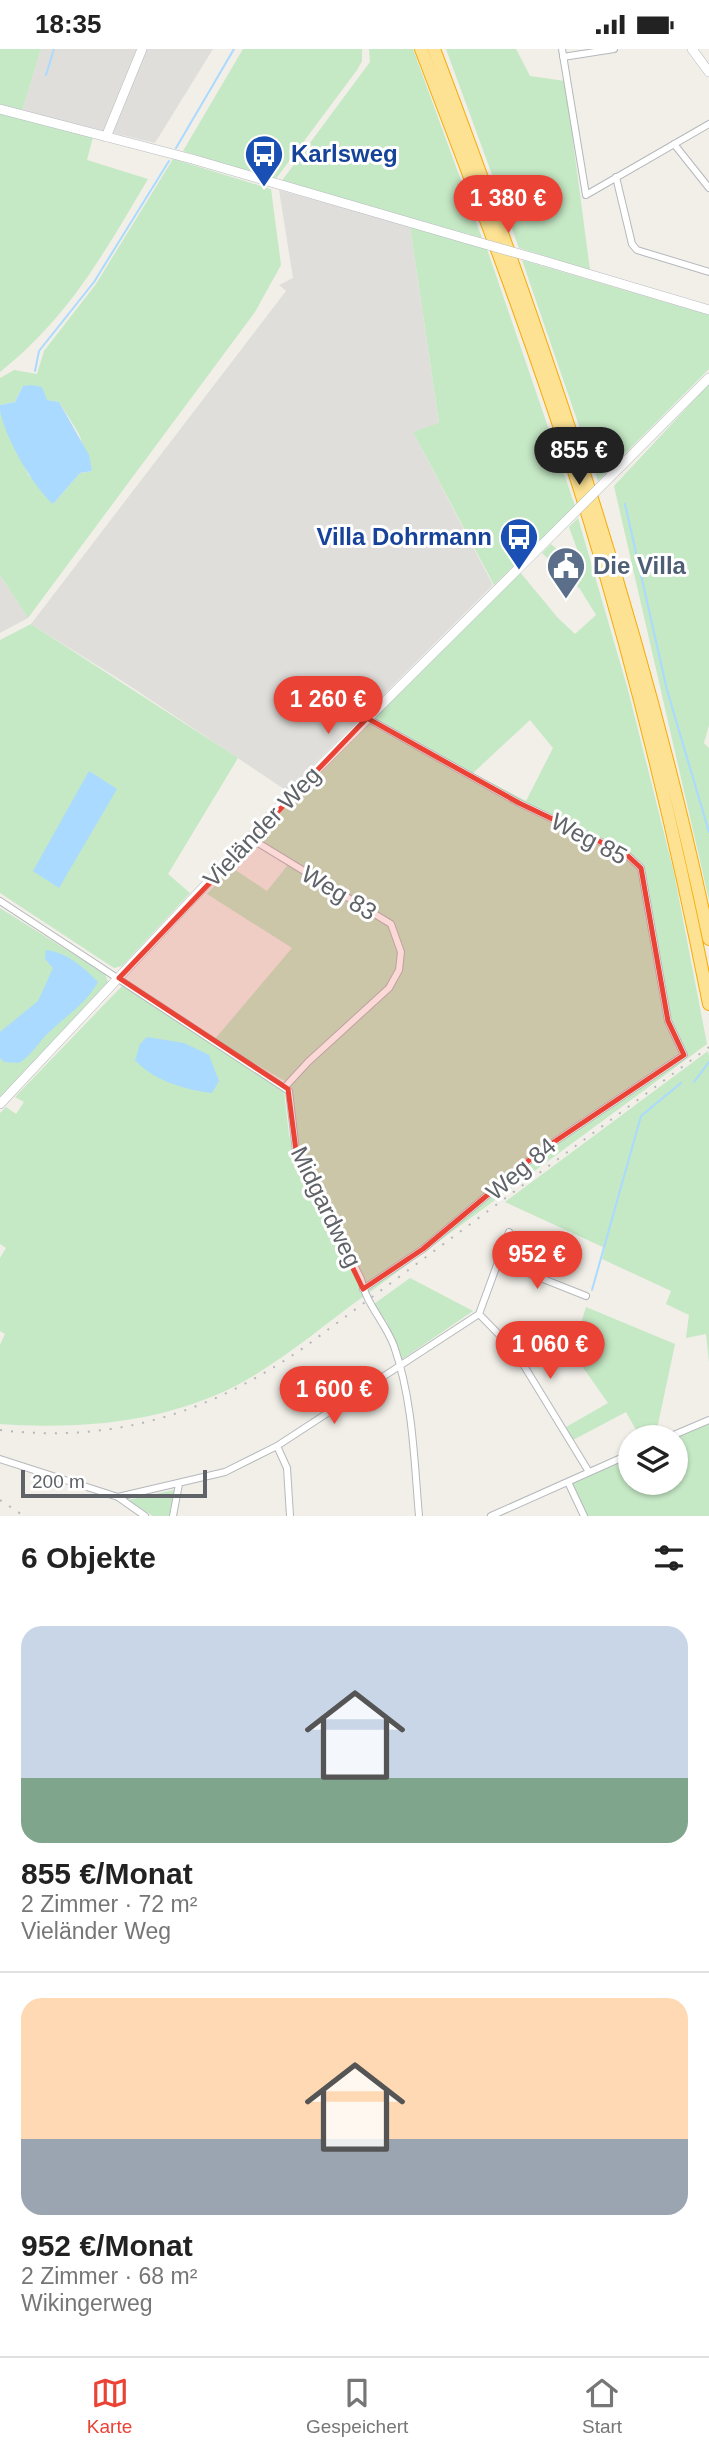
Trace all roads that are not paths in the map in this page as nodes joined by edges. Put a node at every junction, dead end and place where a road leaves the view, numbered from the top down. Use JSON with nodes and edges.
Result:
{"nodes":[{"id":1,"x":142,"y":49,"type":"edge"},
{"id":2,"x":421,"y":49,"type":"edge"},
{"id":3,"x":434,"y":49,"type":"edge"},
{"id":4,"x":562,"y":49,"type":"edge"},
{"id":5,"x":614,"y":49,"type":"edge"},
{"id":6,"x":692,"y":49,"type":"edge"},
{"id":7,"x":563,"y":57,"type":"junction"},
{"id":8,"x":709,"y":72,"type":"edge"},
{"id":9,"x":0,"y":109,"type":"edge"},
{"id":10,"x":709,"y":124,"type":"edge"},
{"id":11,"x":106,"y":137,"type":"junction"},
{"id":12,"x":674,"y":144,"type":"junction"},
{"id":13,"x":616,"y":177,"type":"junction"},
{"id":14,"x":709,"y":188,"type":"edge"},
{"id":15,"x":709,"y":272,"type":"edge"},
{"id":16,"x":709,"y":310,"type":"edge"},
{"id":17,"x":709,"y":378,"type":"edge"},
{"id":18,"x":367,"y":719,"type":"junction"},
{"id":19,"x":250,"y":838,"type":"junction"},
{"id":20,"x":0,"y":901,"type":"edge"},
{"id":21,"x":709,"y":939,"type":"edge"},
{"id":22,"x":119,"y":978,"type":"junction"},
{"id":23,"x":709,"y":1004,"type":"edge"},
{"id":24,"x":684,"y":1055,"type":"joint"},
{"id":25,"x":285,"y":1087,"type":"junction"},
{"id":26,"x":0,"y":1104,"type":"edge"},
{"id":27,"x":509,"y":1232,"type":"dead end"},
{"id":28,"x":498,"y":1261,"type":"junction"},
{"id":29,"x":363,"y":1289,"type":"junction"},
{"id":30,"x":586,"y":1296,"type":"dead end"},
{"id":31,"x":479,"y":1314,"type":"junction"},
{"id":32,"x":400,"y":1367,"type":"junction"},
{"id":33,"x":709,"y":1420,"type":"edge"},
{"id":34,"x":688,"y":1429,"type":"edge"},
{"id":35,"x":277,"y":1446,"type":"junction"},
{"id":36,"x":0,"y":1459,"type":"edge"},
{"id":37,"x":618,"y":1459,"type":"edge"},
{"id":38,"x":589,"y":1472,"type":"junction"},
{"id":39,"x":568,"y":1482,"type":"junction"},
{"id":40,"x":179,"y":1484,"type":"junction"},
{"id":41,"x":118,"y":1497,"type":"junction"},
{"id":42,"x":496,"y":1515,"type":"edge"},
{"id":43,"x":145,"y":1516,"type":"edge"},
{"id":44,"x":173,"y":1516,"type":"edge"},
{"id":45,"x":290,"y":1516,"type":"edge"},
{"id":46,"x":419,"y":1516,"type":"edge"},
{"id":47,"x":584,"y":1516,"type":"edge"}],
"edges":[{"from":1,"to":11,"type":"street"},
{"from":2,"to":23,"type":"highway"},
{"from":3,"to":21,"type":"highway"},
{"from":4,"to":7,"type":"street"},
{"from":5,"to":7,"type":"street"},
{"from":6,"to":8,"type":"street"},
{"from":7,"to":13,"type":"street"},
{"from":9,"to":11,"type":"street"},
{"from":10,"to":12,"type":"street"},
{"from":11,"to":16,"type":"street","bridge":true},
{"from":12,"to":13,"type":"street"},
{"from":12,"to":14,"type":"street"},
{"from":13,"to":15,"type":"street"},
{"from":17,"to":18,"type":"street","name":"Vieländer Weg","bridge":true},
{"from":18,"to":19,"type":"street","name":"Vieländer Weg"},
{"from":18,"to":24,"type":"street","name":"Weg 85"},
{"from":19,"to":22,"type":"street","name":"Vieländer Weg"},
{"from":19,"to":25,"type":"street","name":"Weg 83"},
{"from":20,"to":22,"type":"street"},
{"from":22,"to":25,"type":"street"},
{"from":22,"to":26,"type":"street","name":"Vieländer Weg"},
{"from":24,"to":29,"type":"street","name":"Weg 84"},
{"from":25,"to":29,"type":"street","name":"Midgardweg"},
{"from":27,"to":28,"type":"street"},
{"from":28,"to":30,"type":"street"},
{"from":28,"to":31,"type":"street"},
{"from":29,"to":32,"type":"street","name":"Midgardweg"},
{"from":31,"to":32,"type":"street"},
{"from":31,"to":38,"type":"street"},
{"from":32,"to":35,"type":"street"},
{"from":32,"to":46,"type":"street","name":"Midgardweg"},
{"from":33,"to":34,"type":"street"},
{"from":35,"to":40,"type":"street"},
{"from":35,"to":45,"type":"street"},
{"from":36,"to":41,"type":"street"},
{"from":37,"to":38,"type":"street"},
{"from":38,"to":39,"type":"street"},
{"from":39,"to":42,"type":"street"},
{"from":39,"to":47,"type":"street"},
{"from":40,"to":41,"type":"street"},
{"from":40,"to":44,"type":"street"},
{"from":41,"to":43,"type":"street"}]}
